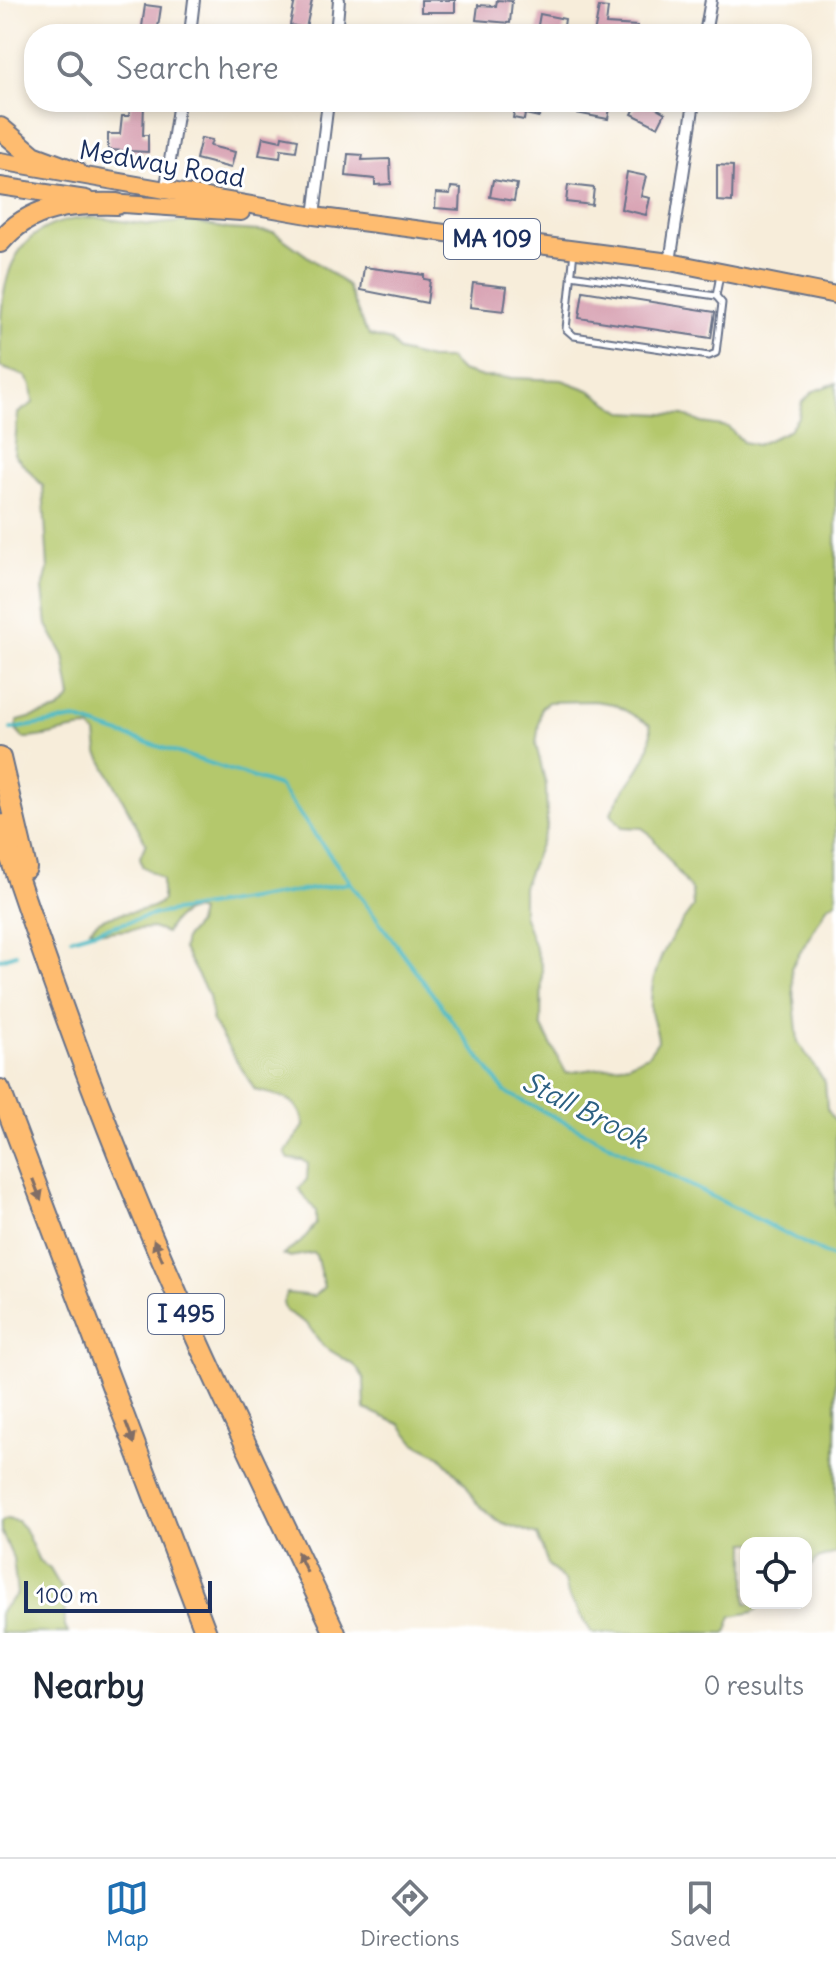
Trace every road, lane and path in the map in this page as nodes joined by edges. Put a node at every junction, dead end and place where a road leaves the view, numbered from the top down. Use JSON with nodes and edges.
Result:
{"nodes":[{"id":1,"x":194,"y":0,"type":"edge"},
{"id":2,"x":339,"y":0,"type":"edge"},
{"id":3,"x":711,"y":0,"type":"edge"},
{"id":4,"x":191,"y":24,"type":"edge"},
{"id":5,"x":337,"y":24,"type":"edge"},
{"id":6,"x":707,"y":24,"type":"edge"},
{"id":7,"x":178,"y":112,"type":"edge"},
{"id":8,"x":327,"y":112,"type":"edge"},
{"id":9,"x":692,"y":112,"type":"edge"},
{"id":10,"x":0,"y":128,"type":"edge"},
{"id":11,"x":0,"y":161,"type":"edge"},
{"id":12,"x":76,"y":172,"type":"junction"},
{"id":13,"x":0,"y":186,"type":"edge"},
{"id":14,"x":166,"y":189,"type":"junction"},
{"id":15,"x":117,"y":204,"type":"junction"},
{"id":16,"x":163,"y":207,"type":"junction"},
{"id":17,"x":314,"y":216,"type":"junction"},
{"id":18,"x":0,"y":242,"type":"edge"},
{"id":19,"x":574,"y":250,"type":"junction"},
{"id":20,"x":670,"y":262,"type":"junction"},
{"id":21,"x":727,"y":273,"type":"junction"},
{"id":22,"x":571,"y":275,"type":"junction"},
{"id":23,"x":836,"y":295,"type":"edge"},
{"id":24,"x":716,"y":296,"type":"junction"},
{"id":25,"x":0,"y":758,"type":"edge"},
{"id":26,"x":0,"y":825,"type":"edge"},
{"id":27,"x":55,"y":988,"type":"junction"},
{"id":28,"x":0,"y":1090,"type":"edge"},
{"id":29,"x":206,"y":1633,"type":"edge"},
{"id":30,"x":335,"y":1633,"type":"edge"}],
"edges":[{"from":1,"to":4,"type":"street"},
{"from":2,"to":5,"type":"street"},
{"from":3,"to":6,"type":"street"},
{"from":7,"to":14,"type":"street"},
{"from":8,"to":17,"type":"street"},
{"from":9,"to":20,"type":"street"},
{"from":10,"to":12,"type":"highway"},
{"from":11,"to":12,"type":"main road","name":"Medway Road","number":"MA 109"},
{"from":12,"to":14,"type":"main road","name":"Medway Road","number":"MA 109"},
{"from":13,"to":15,"type":"main road","name":"Medway Road","number":"MA 109"},
{"from":14,"to":16,"type":"street"},
{"from":14,"to":17,"type":"main road","name":"Medway Road","number":"MA 109"},
{"from":15,"to":16,"type":"main road","name":"Medway Road","number":"MA 109"},
{"from":15,"to":18,"type":"highway"},
{"from":16,"to":17,"type":"main road","name":"Medway Road","number":"MA 109"},
{"from":17,"to":19,"type":"main road","name":"Medway Road","number":"MA 109"},
{"from":19,"to":20,"type":"main road","name":"Medway Road","number":"MA 109"},
{"from":19,"to":22,"type":"lane"},
{"from":20,"to":21,"type":"main road","name":"Medway Road","number":"MA 109"},
{"from":21,"to":23,"type":"main road","number":"MA 109"},
{"from":21,"to":24,"type":"lane"},
{"from":22,"to":24,"type":"lane"},
{"from":22,"to":24,"type":"lane"},
{"from":25,"to":27,"type":"highway"},
{"from":26,"to":27,"type":"highway","number":"I 495"},
{"from":30,"to":27,"type":"highway","number":"I 495","one_way":true},
{"from":28,"to":29,"type":"highway","one_way":true}]}
